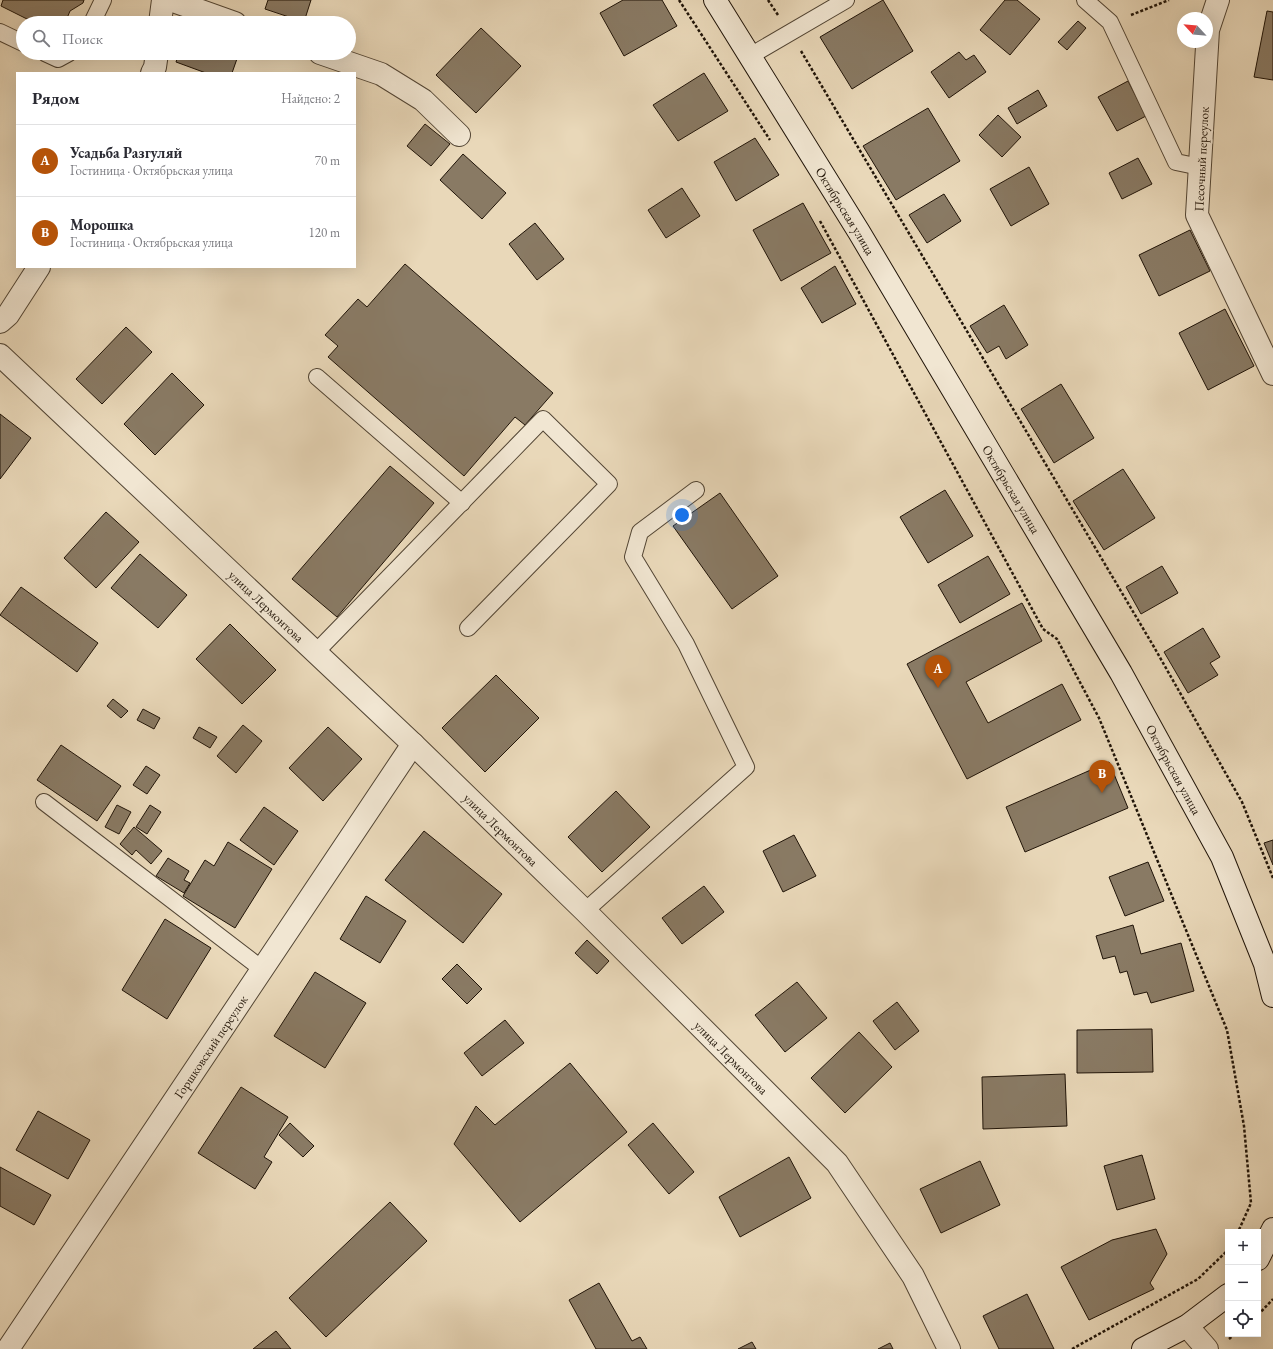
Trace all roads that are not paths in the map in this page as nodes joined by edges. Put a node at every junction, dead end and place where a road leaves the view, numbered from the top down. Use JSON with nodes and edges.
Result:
{"nodes":[{"id":1,"x":103,"y":0,"type":"edge"},
{"id":2,"x":163,"y":0,"type":"edge"},
{"id":3,"x":170,"y":0,"type":"edge"},
{"id":4,"x":715,"y":0,"type":"edge"},
{"id":5,"x":846,"y":0,"type":"edge"},
{"id":6,"x":1085,"y":0,"type":"edge"},
{"id":7,"x":1218,"y":0,"type":"edge"},
{"id":8,"x":95,"y":16,"type":"edge"},
{"id":9,"x":161,"y":16,"type":"edge"},
{"id":10,"x":215,"y":16,"type":"edge"},
{"id":11,"x":0,"y":32,"type":"edge"},
{"id":12,"x":16,"y":39,"type":"edge"},
{"id":13,"x":750,"y":56,"type":"junction"},
{"id":14,"x":156,"y":60,"type":"edge"},
{"id":15,"x":340,"y":60,"type":"edge"},
{"id":16,"x":153,"y":72,"type":"edge"},
{"id":17,"x":459,"y":135,"type":"dead end"},
{"id":18,"x":1200,"y":167,"type":"junction"},
{"id":19,"x":38,"y":268,"type":"edge"},
{"id":20,"x":0,"y":322,"type":"edge"},
{"id":21,"x":0,"y":355,"type":"edge"},
{"id":22,"x":1273,"y":374,"type":"edge"},
{"id":23,"x":317,"y":377,"type":"dead end"},
{"id":24,"x":696,"y":490,"type":"dead end"},
{"id":25,"x":462,"y":503,"type":"junction"},
{"id":26,"x":468,"y":628,"type":"dead end"},
{"id":27,"x":316,"y":652,"type":"junction"},
{"id":28,"x":413,"y":744,"type":"junction"},
{"id":29,"x":44,"y":802,"type":"dead end"},
{"id":30,"x":585,"y":911,"type":"junction"},
{"id":31,"x":1269,"y":962,"type":"edge"},
{"id":32,"x":262,"y":969,"type":"junction"},
{"id":33,"x":1273,"y":996,"type":"edge"},
{"id":34,"x":1273,"y":1229,"type":"edge"},
{"id":35,"x":1261,"y":1253,"type":"edge"},
{"id":36,"x":1225,"y":1297,"type":"edge"},
{"id":37,"x":1187,"y":1326,"type":"junction"},
{"id":38,"x":8,"y":1349,"type":"edge"},
{"id":39,"x":949,"y":1349,"type":"edge"},
{"id":40,"x":1143,"y":1349,"type":"edge"},
{"id":41,"x":1207,"y":1349,"type":"edge"}],
"edges":[{"from":1,"to":8,"type":"lane"},
{"from":2,"to":9,"type":"street"},
{"from":3,"to":10,"type":"street"},
{"from":4,"to":13,"type":"street","name":"Октябрьская улица"},
{"from":5,"to":13,"type":"lane"},
{"from":6,"to":18,"type":"lane"},
{"from":7,"to":18,"type":"street","name":"Песочный переулок"},
{"from":11,"to":12,"type":"lane"},
{"from":13,"to":31,"type":"street","name":"Октябрьская улица"},
{"from":14,"to":16,"type":"street"},
{"from":15,"to":17,"type":"street"},
{"from":18,"to":22,"type":"street","name":"Песочный переулок"},
{"from":19,"to":20,"type":"street"},
{"from":21,"to":27,"type":"street","name":"улица Лермонтова"},
{"from":23,"to":25,"type":"lane"},
{"from":24,"to":30,"type":"lane"},
{"from":25,"to":26,"type":"lane"},
{"from":25,"to":27,"type":"lane"},
{"from":27,"to":28,"type":"street","name":"улица Лермонтова"},
{"from":28,"to":30,"type":"street","name":"улица Лермонтова"},
{"from":28,"to":32,"type":"street","name":"Горшковский переулок"},
{"from":29,"to":32,"type":"lane"},
{"from":30,"to":39,"type":"street","name":"улица Лермонтова"},
{"from":31,"to":33,"type":"street","name":"Октябрьская улица"},
{"from":32,"to":38,"type":"street","name":"Горшковский переулок"},
{"from":34,"to":35,"type":"street"},
{"from":36,"to":37,"type":"street"},
{"from":37,"to":40,"type":"street"},
{"from":37,"to":41,"type":"street"}]}
